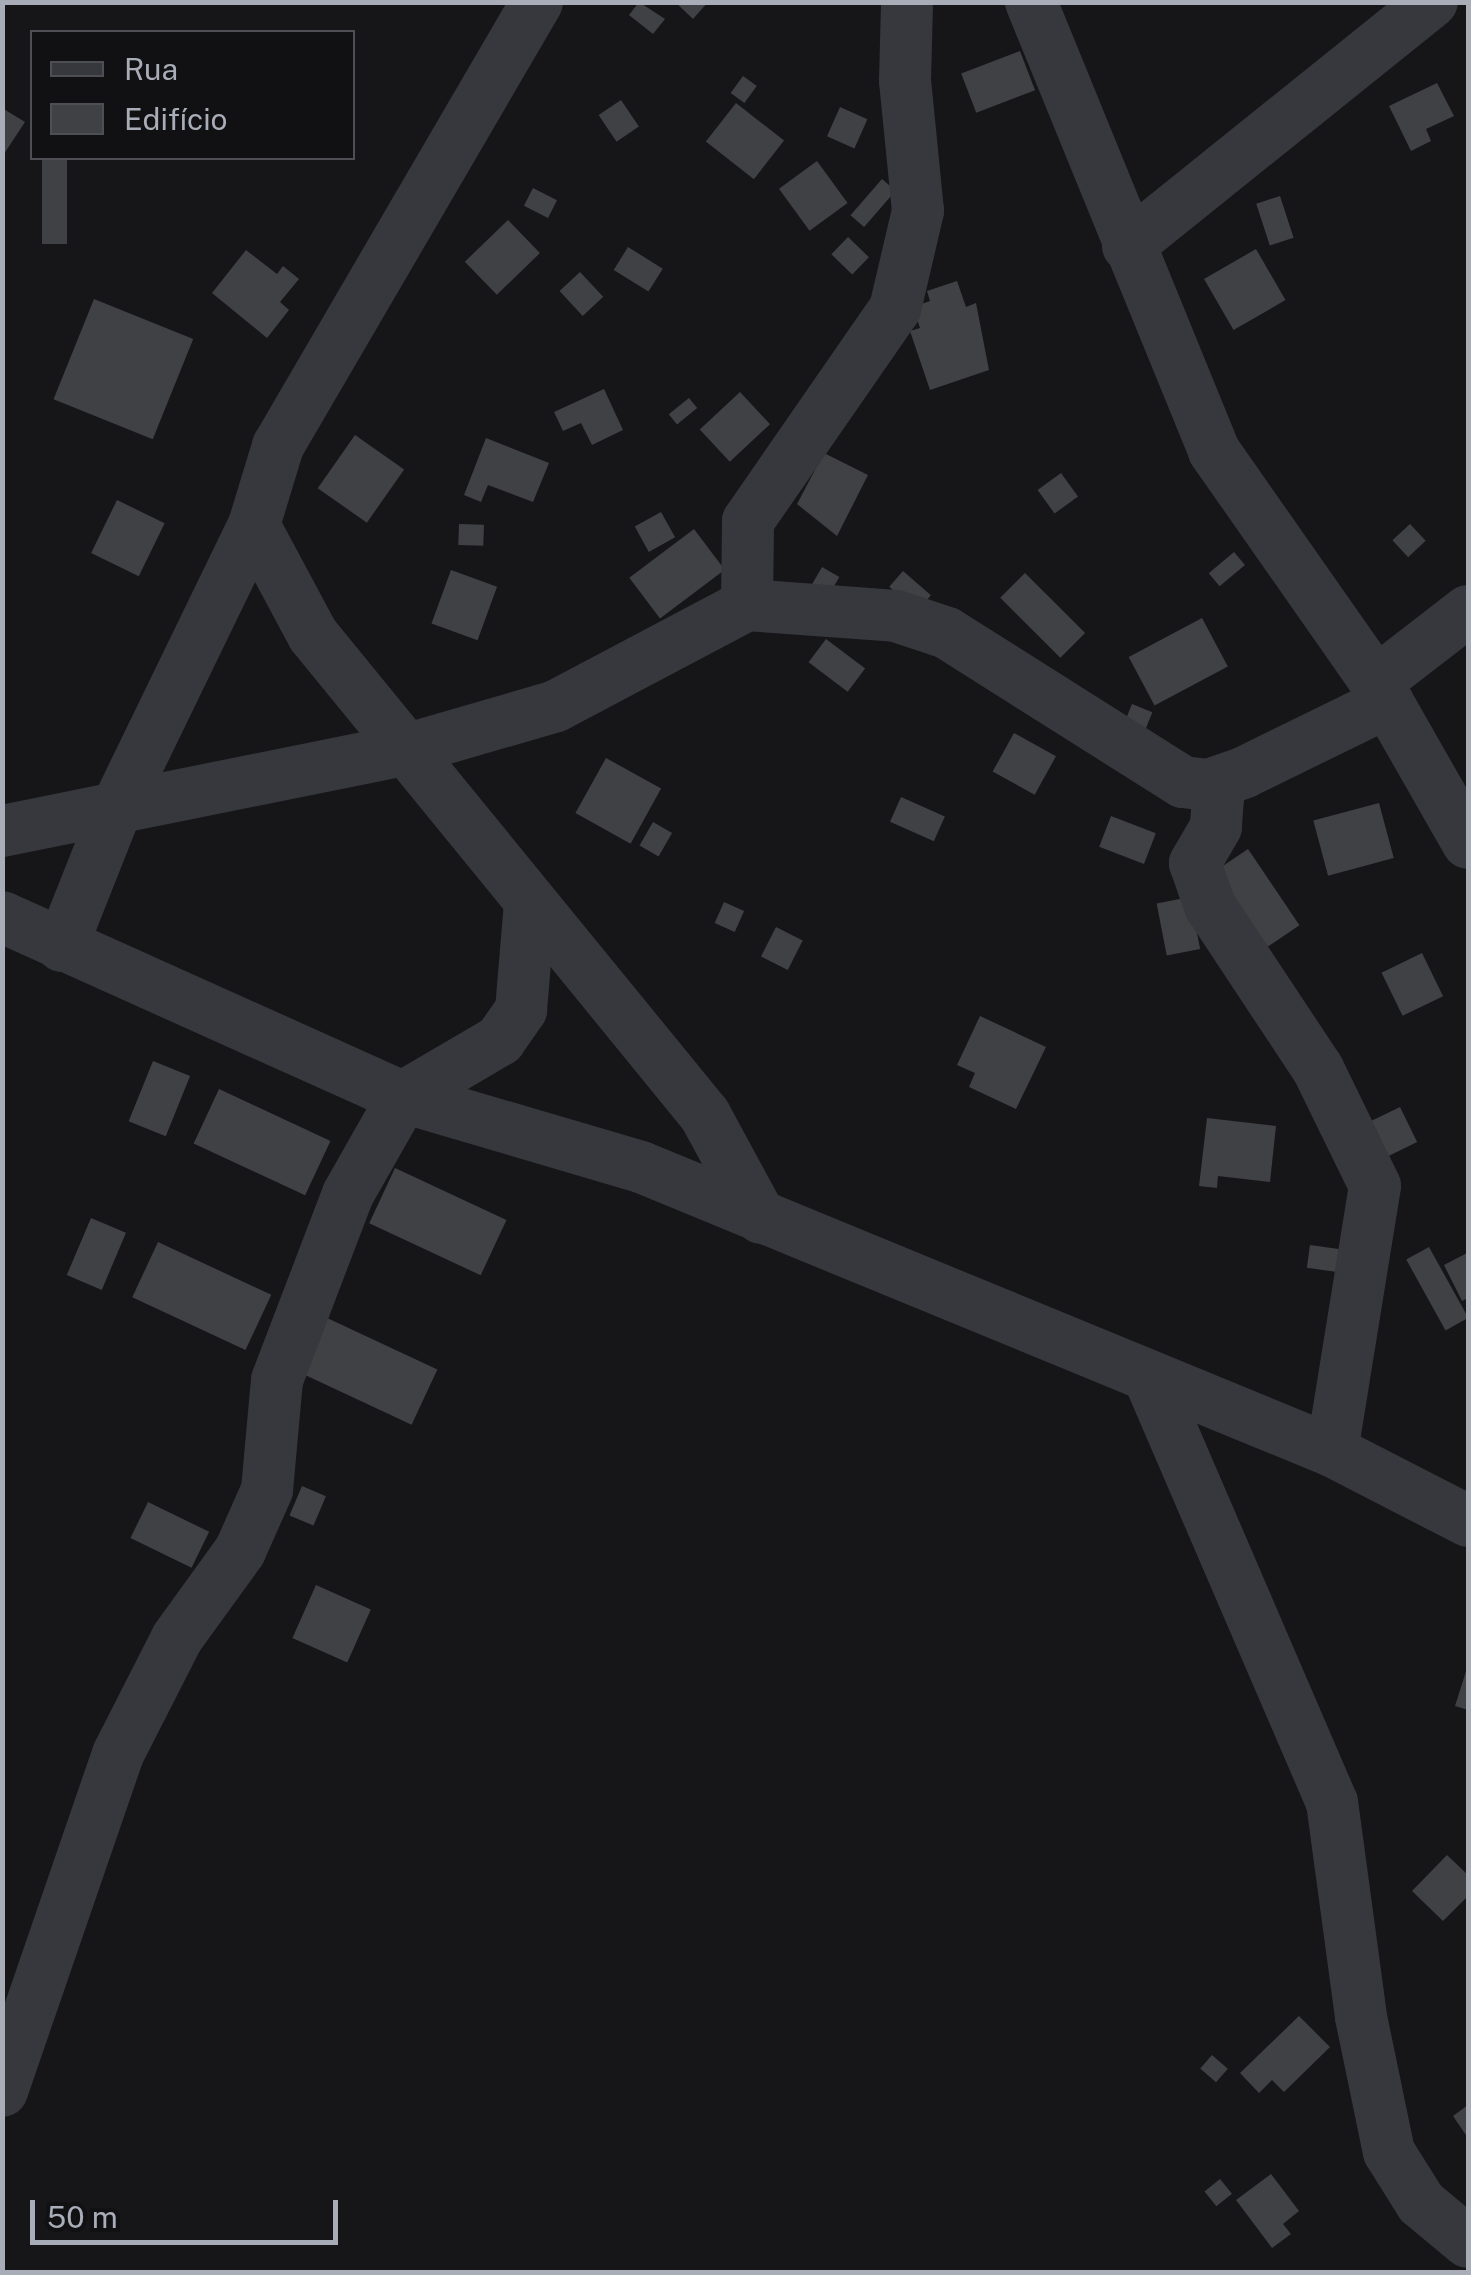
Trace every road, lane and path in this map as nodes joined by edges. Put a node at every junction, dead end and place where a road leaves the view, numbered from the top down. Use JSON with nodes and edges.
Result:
{"nodes":[{"id":1,"x":537,"y":2,"type":"edge"},
{"id":2,"x":907,"y":2,"type":"edge"},
{"id":3,"x":1031,"y":2,"type":"edge"},
{"id":4,"x":1432,"y":2,"type":"edge"},
{"id":5,"x":1128,"y":246,"type":"junction"},
{"id":6,"x":254,"y":525,"type":"junction"},
{"id":7,"x":747,"y":605,"type":"junction"},
{"id":8,"x":1468,"y":612,"type":"edge"},
{"id":9,"x":1382,"y":692,"type":"junction"},
{"id":10,"x":404,"y":750,"type":"junction"},
{"id":11,"x":1208,"y":784,"type":"junction"},
{"id":12,"x":117,"y":807,"type":"junction"},
{"id":13,"x":2,"y":830,"type":"edge"},
{"id":14,"x":1468,"y":843,"type":"edge"},
{"id":15,"x":530,"y":903,"type":"junction"},
{"id":16,"x":2,"y":916,"type":"edge"},
{"id":17,"x":62,"y":946,"type":"junction"},
{"id":18,"x":402,"y":1096,"type":"junction"},
{"id":19,"x":761,"y":1218,"type":"junction"},
{"id":20,"x":1150,"y":1380,"type":"junction"},
{"id":21,"x":1332,"y":1451,"type":"junction"},
{"id":22,"x":1468,"y":1520,"type":"edge"},
{"id":23,"x":2,"y":2091,"type":"edge"},
{"id":24,"x":1468,"y":2242,"type":"edge"}],
"edges":[{"from":1,"to":6,"type":"street"},
{"from":2,"to":7,"type":"street"},
{"from":3,"to":5,"type":"street"},
{"from":4,"to":5,"type":"street"},
{"from":5,"to":9,"type":"street"},
{"from":6,"to":10,"type":"street"},
{"from":6,"to":12,"type":"street"},
{"from":7,"to":10,"type":"street"},
{"from":7,"to":11,"type":"street"},
{"from":8,"to":9,"type":"street"},
{"from":9,"to":11,"type":"street"},
{"from":9,"to":14,"type":"street"},
{"from":10,"to":12,"type":"street"},
{"from":10,"to":15,"type":"street"},
{"from":11,"to":21,"type":"street"},
{"from":12,"to":13,"type":"street"},
{"from":12,"to":17,"type":"street"},
{"from":15,"to":18,"type":"street"},
{"from":15,"to":19,"type":"street"},
{"from":16,"to":17,"type":"street"},
{"from":17,"to":18,"type":"street"},
{"from":18,"to":19,"type":"street"},
{"from":18,"to":23,"type":"street"},
{"from":19,"to":20,"type":"street"},
{"from":20,"to":21,"type":"street"},
{"from":20,"to":24,"type":"street"},
{"from":21,"to":22,"type":"street"}]}
